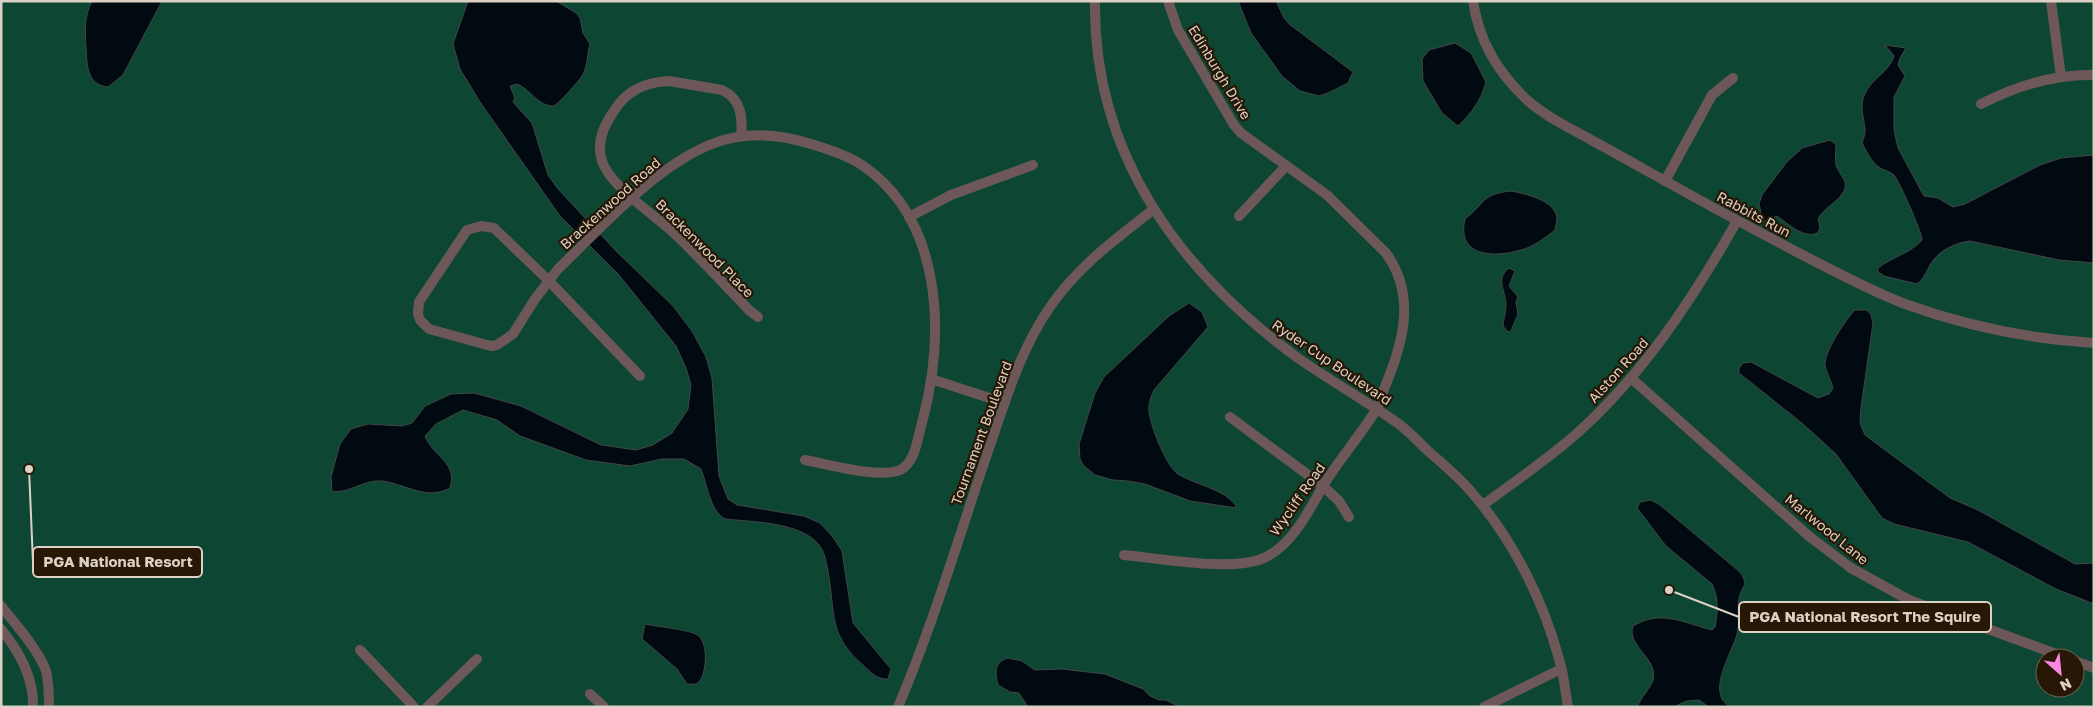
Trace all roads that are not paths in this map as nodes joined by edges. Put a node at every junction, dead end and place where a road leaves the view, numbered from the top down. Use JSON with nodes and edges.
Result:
{"nodes":[{"id":1,"x":1095,"y":1,"type":"edge"},
{"id":2,"x":1168,"y":1,"type":"edge"},
{"id":3,"x":1473,"y":1,"type":"edge"},
{"id":4,"x":2051,"y":1,"type":"edge"},
{"id":5,"x":2094,"y":75,"type":"edge"},
{"id":6,"x":2061,"y":77,"type":"junction"},
{"id":7,"x":1733,"y":78,"type":"dead end"},
{"id":8,"x":1981,"y":104,"type":"dead end"},
{"id":9,"x":741,"y":136,"type":"junction"},
{"id":10,"x":1033,"y":166,"type":"dead end"},
{"id":11,"x":1286,"y":166,"type":"junction"},
{"id":12,"x":1665,"y":181,"type":"junction"},
{"id":13,"x":633,"y":198,"type":"junction"},
{"id":14,"x":1154,"y":209,"type":"junction"},
{"id":15,"x":1239,"y":216,"type":"dead end"},
{"id":16,"x":910,"y":217,"type":"junction"},
{"id":17,"x":1737,"y":220,"type":"junction"},
{"id":18,"x":548,"y":280,"type":"junction"},
{"id":19,"x":758,"y":317,"type":"dead end"},
{"id":20,"x":2094,"y":344,"type":"edge"},
{"id":21,"x":640,"y":376,"type":"dead end"},
{"id":22,"x":1631,"y":378,"type":"junction"},
{"id":23,"x":931,"y":379,"type":"junction"},
{"id":24,"x":1005,"y":403,"type":"junction"},
{"id":25,"x":1377,"y":409,"type":"junction"},
{"id":26,"x":1230,"y":417,"type":"dead end"},
{"id":27,"x":805,"y":460,"type":"dead end"},
{"id":28,"x":1323,"y":486,"type":"junction"},
{"id":29,"x":1483,"y":505,"type":"junction"},
{"id":30,"x":1349,"y":517,"type":"dead end"},
{"id":31,"x":1124,"y":555,"type":"dead end"},
{"id":32,"x":1,"y":606,"type":"edge"},
{"id":33,"x":1,"y":629,"type":"edge"},
{"id":34,"x":2039,"y":648,"type":"edge"},
{"id":35,"x":360,"y":650,"type":"dead end"},
{"id":36,"x":477,"y":659,"type":"dead end"},
{"id":37,"x":1561,"y":669,"type":"junction"},
{"id":38,"x":590,"y":694,"type":"dead end"},
{"id":39,"x":33,"y":707,"type":"edge"},
{"id":40,"x":49,"y":707,"type":"edge"},
{"id":41,"x":414,"y":707,"type":"edge"},
{"id":42,"x":427,"y":707,"type":"edge"},
{"id":43,"x":604,"y":707,"type":"edge"},
{"id":44,"x":898,"y":707,"type":"edge"},
{"id":45,"x":1484,"y":707,"type":"edge"},
{"id":46,"x":1568,"y":707,"type":"edge"}],
"edges":[{"from":1,"to":14,"type":"street","name":"Ryder Cup Boulevard"},
{"from":2,"to":11,"type":"street","name":"Edinburgh Drive"},
{"from":3,"to":12,"type":"street","name":"Rabbits Run"},
{"from":4,"to":6,"type":"street"},
{"from":5,"to":6,"type":"street"},
{"from":6,"to":8,"type":"street"},
{"from":7,"to":12,"type":"street"},
{"from":9,"to":13,"type":"street","name":"Brackenwood Road"},
{"from":9,"to":13,"type":"street","name":"Brackenwood Place"},
{"from":9,"to":16,"type":"street","name":"Brackenwood Road"},
{"from":10,"to":16,"type":"street"},
{"from":11,"to":15,"type":"street"},
{"from":11,"to":25,"type":"street","name":"Edinburgh Drive"},
{"from":12,"to":17,"type":"street","name":"Rabbits Run"},
{"from":13,"to":18,"type":"street","name":"Brackenwood Road"},
{"from":13,"to":19,"type":"street","name":"Brackenwood Place"},
{"from":14,"to":24,"type":"street","name":"Tournament Boulevard"},
{"from":14,"to":25,"type":"street","name":"Ryder Cup Boulevard"},
{"from":16,"to":23,"type":"street","name":"Brackenwood Road"},
{"from":17,"to":20,"type":"street","name":"Rabbits Run"},
{"from":17,"to":22,"type":"street","name":"Alston Road"},
{"from":18,"to":18,"type":"street"},
{"from":18,"to":21,"type":"street"},
{"from":22,"to":29,"type":"street","name":"Alston Road"},
{"from":22,"to":34,"type":"street","name":"Marlwood Lane"},
{"from":23,"to":24,"type":"street"},
{"from":23,"to":27,"type":"street","name":"Brackenwood Road"},
{"from":24,"to":44,"type":"street","name":"Tournament Boulevard"},
{"from":25,"to":28,"type":"street","name":"Wycliff Road"},
{"from":25,"to":29,"type":"street","name":"Ryder Cup Boulevard"},
{"from":26,"to":28,"type":"street"},
{"from":28,"to":30,"type":"street"},
{"from":28,"to":31,"type":"street","name":"Wycliff Road"},
{"from":29,"to":37,"type":"street","name":"Ryder Cup Boulevard"},
{"from":32,"to":40,"type":"street"},
{"from":33,"to":39,"type":"street"},
{"from":35,"to":41,"type":"street"},
{"from":36,"to":42,"type":"street"},
{"from":37,"to":45,"type":"street"},
{"from":37,"to":46,"type":"street","name":"Ryder Cup Boulevard"},
{"from":38,"to":43,"type":"street"}]}
